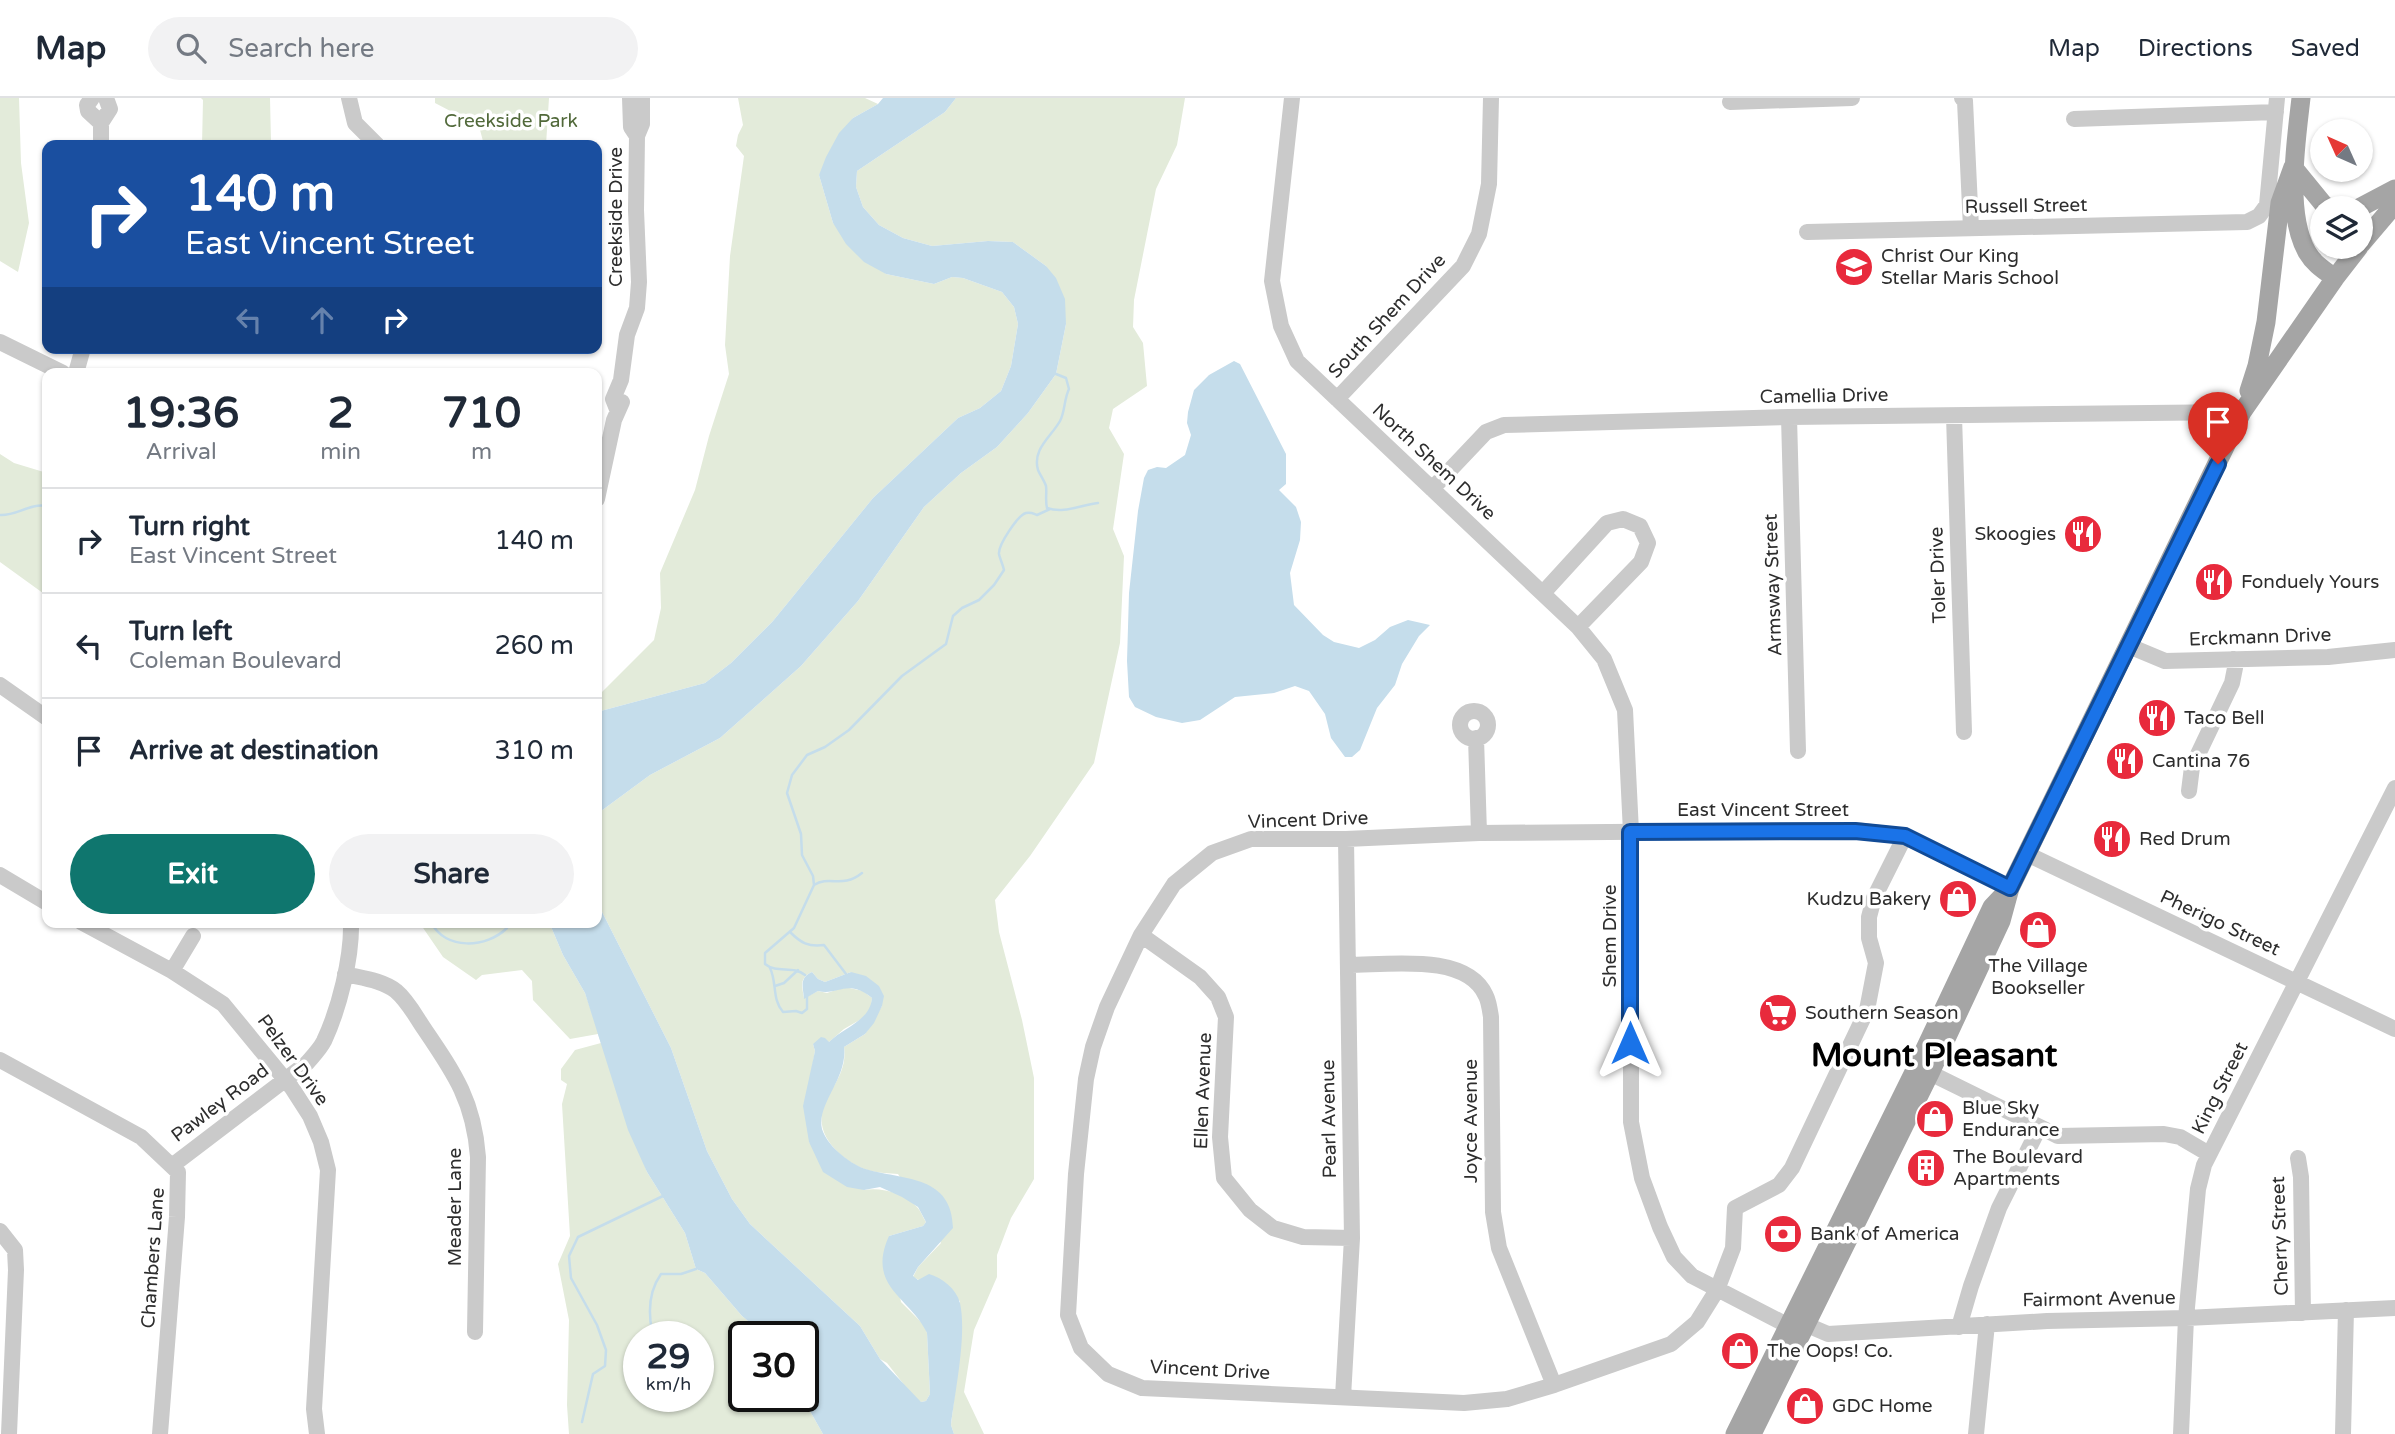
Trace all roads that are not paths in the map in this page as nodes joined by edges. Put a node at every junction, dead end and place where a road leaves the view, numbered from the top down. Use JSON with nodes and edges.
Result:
{"nodes":[{"id":1,"x":92,"y":98,"type":"edge"},
{"id":2,"x":106,"y":98,"type":"edge"},
{"id":3,"x":349,"y":98,"type":"edge"},
{"id":4,"x":630,"y":98,"type":"edge"},
{"id":5,"x":642,"y":98,"type":"edge"},
{"id":6,"x":1292,"y":98,"type":"edge"},
{"id":7,"x":1491,"y":98,"type":"edge"},
{"id":8,"x":1852,"y":98,"type":"edge"},
{"id":9,"x":1962,"y":98,"type":"edge"},
{"id":10,"x":2301,"y":98,"type":"edge"},
{"id":11,"x":1730,"y":102,"type":"dead end"},
{"id":12,"x":2276,"y":105,"type":"edge"},
{"id":13,"x":2074,"y":119,"type":"dead end"},
{"id":14,"x":101,"y":123,"type":"junction"},
{"id":15,"x":637,"y":136,"type":"junction"},
{"id":16,"x":101,"y":140,"type":"edge"},
{"id":17,"x":372,"y":140,"type":"edge"},
{"id":18,"x":2293,"y":167,"type":"junction"},
{"id":19,"x":2395,"y":189,"type":"edge"},
{"id":20,"x":2317,"y":196,"type":"edge"},
{"id":21,"x":2373,"y":201,"type":"edge"},
{"id":22,"x":2395,"y":204,"type":"edge"},
{"id":23,"x":1971,"y":228,"type":"junction"},
{"id":24,"x":2373,"y":230,"type":"edge"},
{"id":25,"x":1807,"y":232,"type":"dead end"},
{"id":26,"x":2350,"y":259,"type":"edge"},
{"id":27,"x":2335,"y":278,"type":"junction"},
{"id":28,"x":0,"y":342,"type":"edge"},
{"id":29,"x":53,"y":368,"type":"edge"},
{"id":30,"x":1337,"y":399,"type":"junction"},
{"id":31,"x":2242,"y":412,"type":"junction"},
{"id":32,"x":1954,"y":416,"type":"junction"},
{"id":33,"x":1789,"y":417,"type":"junction"},
{"id":34,"x":603,"y":440,"type":"edge"},
{"id":35,"x":1432,"y":489,"type":"junction"},
{"id":36,"x":1543,"y":593,"type":"junction"},
{"id":37,"x":1578,"y":626,"type":"junction"},
{"id":38,"x":2129,"y":646,"type":"junction"},
{"id":39,"x":2395,"y":650,"type":"edge"},
{"id":40,"x":2233,"y":659,"type":"junction"},
{"id":41,"x":0,"y":684,"type":"edge"},
{"id":42,"x":42,"y":714,"type":"edge"},
{"id":43,"x":1964,"y":732,"type":"dead end"},
{"id":44,"x":1476,"y":738,"type":"dead end"},
{"id":45,"x":1798,"y":751,"type":"dead end"},
{"id":46,"x":2189,"y":791,"type":"dead end"},
{"id":47,"x":2393,"y":797,"type":"edge"},
{"id":48,"x":1630,"y":832,"type":"junction"},
{"id":49,"x":1479,"y":833,"type":"junction"},
{"id":50,"x":1905,"y":836,"type":"junction"},
{"id":51,"x":1346,"y":839,"type":"junction"},
{"id":52,"x":2027,"y":854,"type":"junction"},
{"id":53,"x":0,"y":875,"type":"edge"},
{"id":54,"x":2010,"y":888,"type":"junction"},
{"id":55,"x":42,"y":900,"type":"edge"},
{"id":56,"x":92,"y":928,"type":"edge"},
{"id":57,"x":350,"y":928,"type":"edge"},
{"id":58,"x":1141,"y":935,"type":"junction"},
{"id":59,"x":193,"y":936,"type":"dead end"},
{"id":60,"x":1348,"y":965,"type":"junction"},
{"id":61,"x":172,"y":971,"type":"junction"},
{"id":62,"x":345,"y":974,"type":"junction"},
{"id":63,"x":2297,"y":983,"type":"junction"},
{"id":64,"x":2395,"y":1029,"type":"edge"},
{"id":65,"x":0,"y":1060,"type":"edge"},
{"id":66,"x":1930,"y":1073,"type":"junction"},
{"id":67,"x":284,"y":1080,"type":"junction"},
{"id":68,"x":2039,"y":1128,"type":"junction"},
{"id":69,"x":2209,"y":1154,"type":"junction"},
{"id":70,"x":2298,"y":1158,"type":"dead end"},
{"id":71,"x":173,"y":1165,"type":"junction"},
{"id":72,"x":1848,"y":1203,"type":"junction"},
{"id":73,"x":0,"y":1231,"type":"edge"},
{"id":74,"x":1352,"y":1238,"type":"junction"},
{"id":75,"x":1717,"y":1290,"type":"junction"},
{"id":76,"x":2395,"y":1308,"type":"edge"},
{"id":77,"x":2346,"y":1310,"type":"junction"},
{"id":78,"x":2303,"y":1313,"type":"junction"},
{"id":79,"x":2186,"y":1318,"type":"junction"},
{"id":80,"x":1987,"y":1324,"type":"junction"},
{"id":81,"x":1787,"y":1325,"type":"junction"},
{"id":82,"x":1807,"y":1325,"type":"junction"},
{"id":83,"x":1959,"y":1327,"type":"junction"},
{"id":84,"x":475,"y":1332,"type":"dead end"},
{"id":85,"x":1554,"y":1385,"type":"junction"},
{"id":86,"x":1343,"y":1397,"type":"junction"},
{"id":87,"x":9,"y":1434,"type":"edge"},
{"id":88,"x":160,"y":1434,"type":"edge"},
{"id":89,"x":317,"y":1434,"type":"edge"},
{"id":90,"x":1735,"y":1434,"type":"edge"},
{"id":91,"x":1751,"y":1434,"type":"edge"},
{"id":92,"x":1976,"y":1434,"type":"edge"},
{"id":93,"x":2181,"y":1434,"type":"edge"},
{"id":94,"x":2343,"y":1434,"type":"edge"}],
"edges":[{"from":1,"to":14,"type":"street"},
{"from":2,"to":14,"type":"street"},
{"from":3,"to":17,"type":"street"},
{"from":4,"to":15,"type":"street","name":"Creekside Drive"},
{"from":5,"to":15,"type":"street","name":"Creekside Drive"},
{"from":6,"to":30,"type":"street","name":"North Shem Drive"},
{"from":7,"to":30,"type":"street","name":"South Shem Drive"},
{"from":8,"to":11,"type":"street"},
{"from":9,"to":23,"type":"street"},
{"from":10,"to":18,"type":"main road"},
{"from":12,"to":13,"type":"street"},
{"from":12,"to":23,"type":"street","name":"Russell Street"},
{"from":14,"to":16,"type":"street"},
{"from":15,"to":34,"type":"street","name":"Creekside Drive"},
{"from":18,"to":20,"type":"main road"},
{"from":18,"to":27,"type":"main road"},
{"from":18,"to":31,"type":"main road"},
{"from":19,"to":21,"type":"main road"},
{"from":22,"to":24,"type":"main road"},
{"from":23,"to":25,"type":"street","name":"Russell Street"},
{"from":26,"to":27,"type":"main road"},
{"from":27,"to":31,"type":"main road"},
{"from":28,"to":29,"type":"street"},
{"from":30,"to":35,"type":"street","name":"North Shem Drive"},
{"from":31,"to":32,"type":"street","name":"Camellia Drive"},
{"from":31,"to":38,"type":"main road"},
{"from":32,"to":33,"type":"street","name":"Camellia Drive"},
{"from":32,"to":43,"type":"street","name":"Toler Drive"},
{"from":33,"to":35,"type":"street","name":"Camellia Drive"},
{"from":33,"to":45,"type":"street","name":"Armsway Street"},
{"from":35,"to":36,"type":"street","name":"North Shem Drive"},
{"from":36,"to":37,"type":"street","name":"North Shem Drive"},
{"from":36,"to":37,"type":"street"},
{"from":37,"to":48,"type":"street","name":"North Shem Drive"},
{"from":38,"to":40,"type":"street","name":"Erckmann Drive"},
{"from":38,"to":52,"type":"main road"},
{"from":39,"to":40,"type":"street","name":"Erckmann Drive"},
{"from":40,"to":46,"type":"street"},
{"from":41,"to":42,"type":"street"},
{"from":44,"to":49,"type":"street"},
{"from":47,"to":63,"type":"street","name":"King Street"},
{"from":48,"to":49,"type":"street","name":"Vincent Drive"},
{"from":48,"to":50,"type":"street","name":"East Vincent Street"},
{"from":48,"to":75,"type":"street","name":"Shem Drive"},
{"from":49,"to":51,"type":"street","name":"Vincent Drive"},
{"from":50,"to":54,"type":"street","name":"East Vincent Street"},
{"from":50,"to":75,"type":"street","name":"Vincent Drive"},
{"from":51,"to":58,"type":"street","name":"Vincent Drive"},
{"from":51,"to":60,"type":"street","name":"Pearl Avenue"},
{"from":52,"to":54,"type":"main road"},
{"from":52,"to":63,"type":"street","name":"Pherigo Street"},
{"from":53,"to":55,"type":"street"},
{"from":54,"to":66,"type":"main road"},
{"from":54,"to":72,"type":"main road"},
{"from":56,"to":61,"type":"street","name":"Pelzer Drive"},
{"from":57,"to":62,"type":"street","name":"Pawley Road"},
{"from":58,"to":74,"type":"street","name":"Ellen Avenue"},
{"from":58,"to":86,"type":"street","name":"Vincent Drive"},
{"from":59,"to":61,"type":"street"},
{"from":60,"to":74,"type":"street","name":"Pearl Avenue"},
{"from":60,"to":85,"type":"street","name":"Joyce Avenue"},
{"from":61,"to":67,"type":"street","name":"Pelzer Drive"},
{"from":62,"to":67,"type":"street","name":"Pawley Road"},
{"from":62,"to":84,"type":"street","name":"Meader Lane"},
{"from":63,"to":64,"type":"street","name":"Pherigo Street"},
{"from":63,"to":69,"type":"street","name":"King Street"},
{"from":65,"to":71,"type":"street","name":"Chambers Lane"},
{"from":66,"to":68,"type":"street"},
{"from":66,"to":82,"type":"main road"},
{"from":67,"to":71,"type":"street","name":"Pawley Road"},
{"from":67,"to":89,"type":"street","name":"Pelzer Drive"},
{"from":68,"to":69,"type":"street"},
{"from":68,"to":83,"type":"street"},
{"from":69,"to":79,"type":"street","name":"King Street"},
{"from":70,"to":78,"type":"street","name":"Cherry Street"},
{"from":71,"to":88,"type":"street","name":"Chambers Lane"},
{"from":72,"to":81,"type":"main road"},
{"from":72,"to":82,"type":"main road"},
{"from":73,"to":87,"type":"street"},
{"from":74,"to":86,"type":"street","name":"Pearl Avenue"},
{"from":75,"to":81,"type":"street","name":"Shem Drive"},
{"from":75,"to":85,"type":"street","name":"Vincent Drive"},
{"from":76,"to":77,"type":"street","name":"Fairmont Avenue"},
{"from":77,"to":78,"type":"street","name":"Fairmont Avenue"},
{"from":77,"to":94,"type":"street"},
{"from":78,"to":79,"type":"street","name":"Fairmont Avenue"},
{"from":79,"to":80,"type":"street","name":"Fairmont Avenue"},
{"from":79,"to":93,"type":"street","name":"King Street"},
{"from":80,"to":83,"type":"street","name":"Fairmont Avenue"},
{"from":80,"to":92,"type":"street"},
{"from":81,"to":82,"type":"street","name":"Shem Drive"},
{"from":81,"to":90,"type":"main road"},
{"from":81,"to":91,"type":"main road"},
{"from":82,"to":83,"type":"street","name":"Fairmont Avenue"},
{"from":82,"to":91,"type":"main road"},
{"from":85,"to":86,"type":"street","name":"Vincent Drive"}]}
